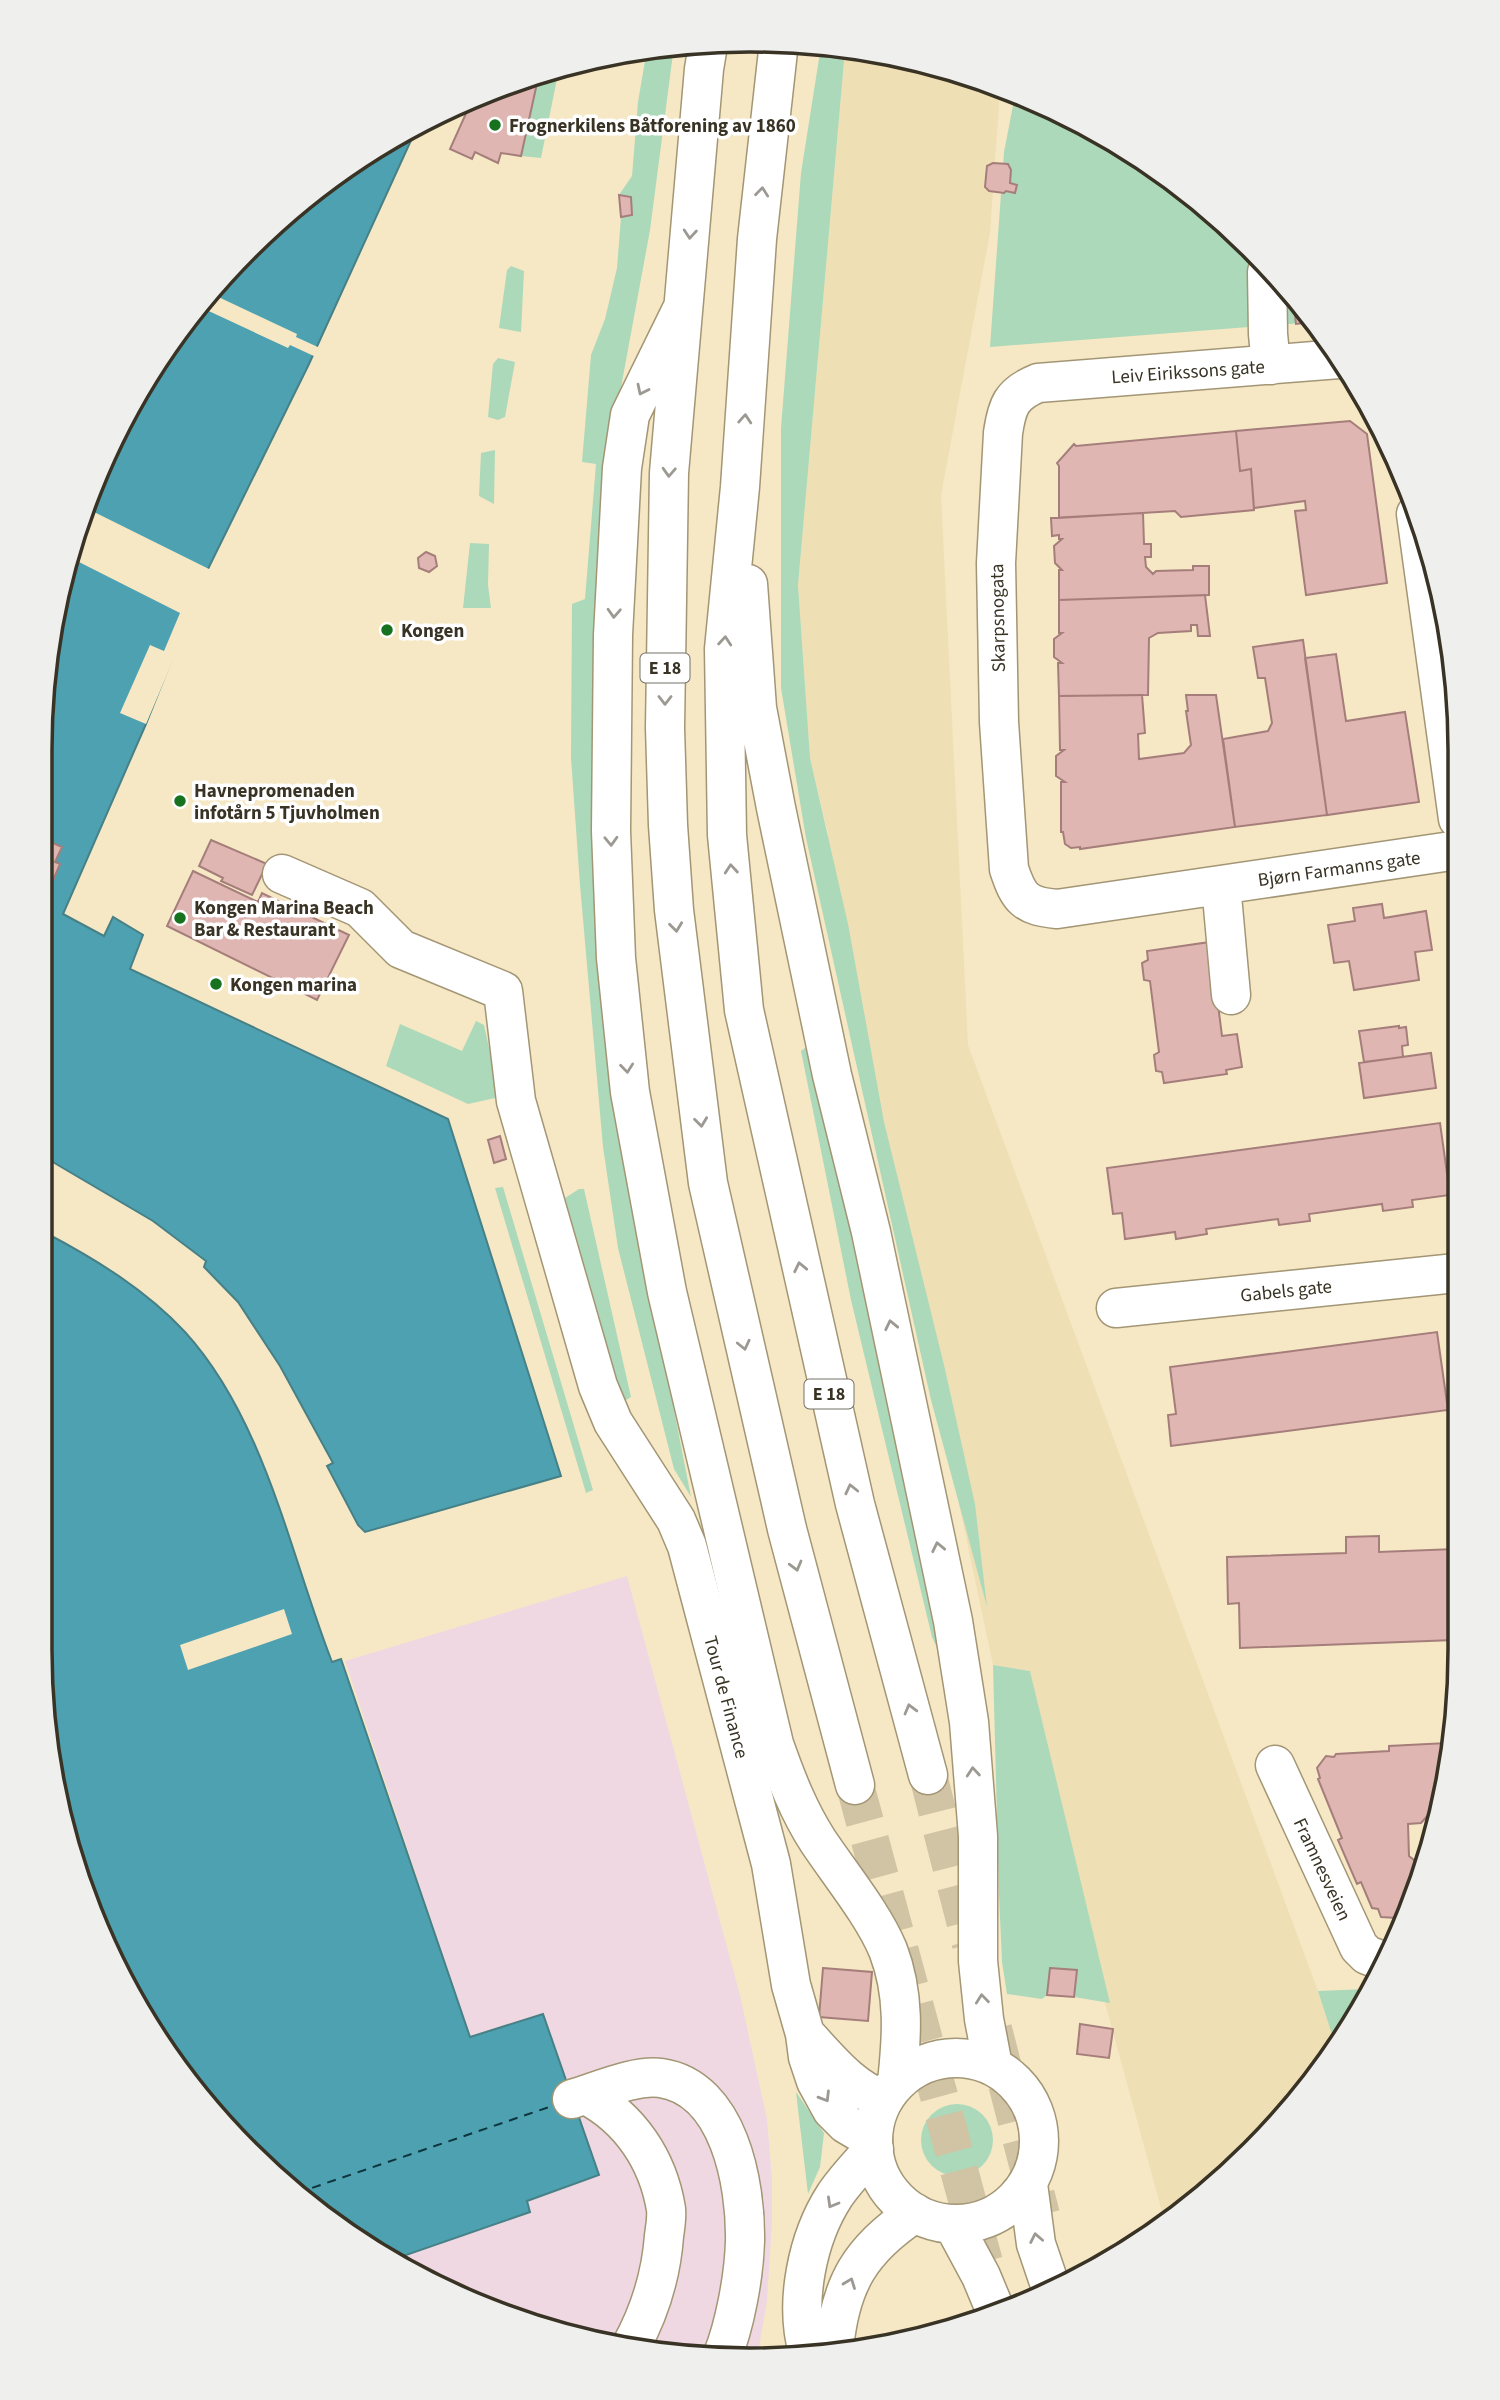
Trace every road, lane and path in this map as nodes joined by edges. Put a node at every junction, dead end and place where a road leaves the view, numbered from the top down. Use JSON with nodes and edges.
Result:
{"nodes":[{"id":1,"x":778,"y":53,"type":"edge"},
{"id":2,"x":707,"y":54,"type":"edge"},
{"id":3,"x":1267,"y":283,"type":"edge"},
{"id":4,"x":683,"y":307,"type":"junction"},
{"id":5,"x":1328,"y":360,"type":"edge"},
{"id":6,"x":1272,"y":365,"type":"junction"},
{"id":7,"x":1038,"y":383,"type":"joint"},
{"id":8,"x":740,"y":487,"type":"junction"},
{"id":9,"x":1423,"y":567,"type":"edge"},
{"id":10,"x":1448,"y":745,"type":"edge"},
{"id":11,"x":1448,"y":851,"type":"edge"},
{"id":12,"x":1009,"y":869,"type":"joint"},
{"id":13,"x":282,"y":874,"type":"dead end"},
{"id":14,"x":1221,"y":885,"type":"junction"},
{"id":15,"x":1231,"y":995,"type":"dead end"},
{"id":16,"x":1448,"y":1274,"type":"edge"},
{"id":17,"x":1116,"y":1308,"type":"dead end"},
{"id":18,"x":1275,"y":1765,"type":"dead end"},
{"id":19,"x":928,"y":1775,"type":"tunnel mouth"},
{"id":20,"x":855,"y":1785,"type":"tunnel mouth"},
{"id":21,"x":1376,"y":1959,"type":"edge"},
{"id":22,"x":805,"y":2034,"type":"junction"},
{"id":23,"x":993,"y":2066,"type":"junction"},
{"id":24,"x":890,"y":2091,"type":"junction"},
{"id":25,"x":874,"y":2145,"type":"junction"},
{"id":26,"x":1028,"y":2184,"type":"junction"},
{"id":27,"x":915,"y":2213,"type":"junction"},
{"id":28,"x":953,"y":2224,"type":"junction"},
{"id":29,"x":1048,"y":2280,"type":"edge"},
{"id":30,"x":992,"y":2303,"type":"edge"},
{"id":31,"x":636,"y":2338,"type":"edge"},
{"id":32,"x":835,"y":2343,"type":"edge"},
{"id":33,"x":807,"y":2345,"type":"edge"},
{"id":34,"x":725,"y":2347,"type":"edge"}],
"edges":[{"from":8,"to":1,"type":"main road","number":"E 18","one_way":true},
{"from":2,"to":4,"type":"main road","number":"E 18","one_way":true},
{"from":3,"to":6,"type":"main road"},
{"from":4,"to":20,"type":"main road","number":"E 18","one_way":true},
{"from":4,"to":24,"type":"main road","one_way":true},
{"from":5,"to":6,"type":"main road","name":"Leiv Eirikssons gate"},
{"from":6,"to":7,"type":"main road","name":"Leiv Eirikssons gate"},
{"from":7,"to":12,"type":"main road","name":"Skarpsnogata"},
{"from":19,"to":8,"type":"main road","number":"E 18","one_way":true},
{"from":23,"to":8,"type":"main road","one_way":true},
{"from":9,"to":10,"type":"main road"},
{"from":11,"to":14,"type":"main road","name":"Bjørn Farmanns gate"},
{"from":12,"to":14,"type":"main road","name":"Bjørn Farmanns gate"},
{"from":13,"to":22,"type":"main road","name":"Tour de Finance"},
{"from":14,"to":15,"type":"main road"},
{"from":16,"to":17,"type":"main road","name":"Gabels gate"},
{"from":18,"to":21,"type":"main road","name":"Framnesveien"},
{"from":22,"to":24,"type":"main road"},
{"from":22,"to":25,"type":"main road","name":"Tour de Finance","one_way":true},
{"from":23,"to":24,"type":"main road"},
{"from":23,"to":26,"type":"main road"},
{"from":24,"to":25,"type":"main road"},
{"from":25,"to":27,"type":"main road"},
{"from":25,"to":33,"type":"main road","one_way":true},
{"from":26,"to":28,"type":"main road"},
{"from":29,"to":26,"type":"main road","one_way":true},
{"from":27,"to":28,"type":"main road"},
{"from":32,"to":27,"type":"main road","one_way":true},
{"from":28,"to":30,"type":"main road"},
{"from":31,"to":34,"type":"main road"}]}
